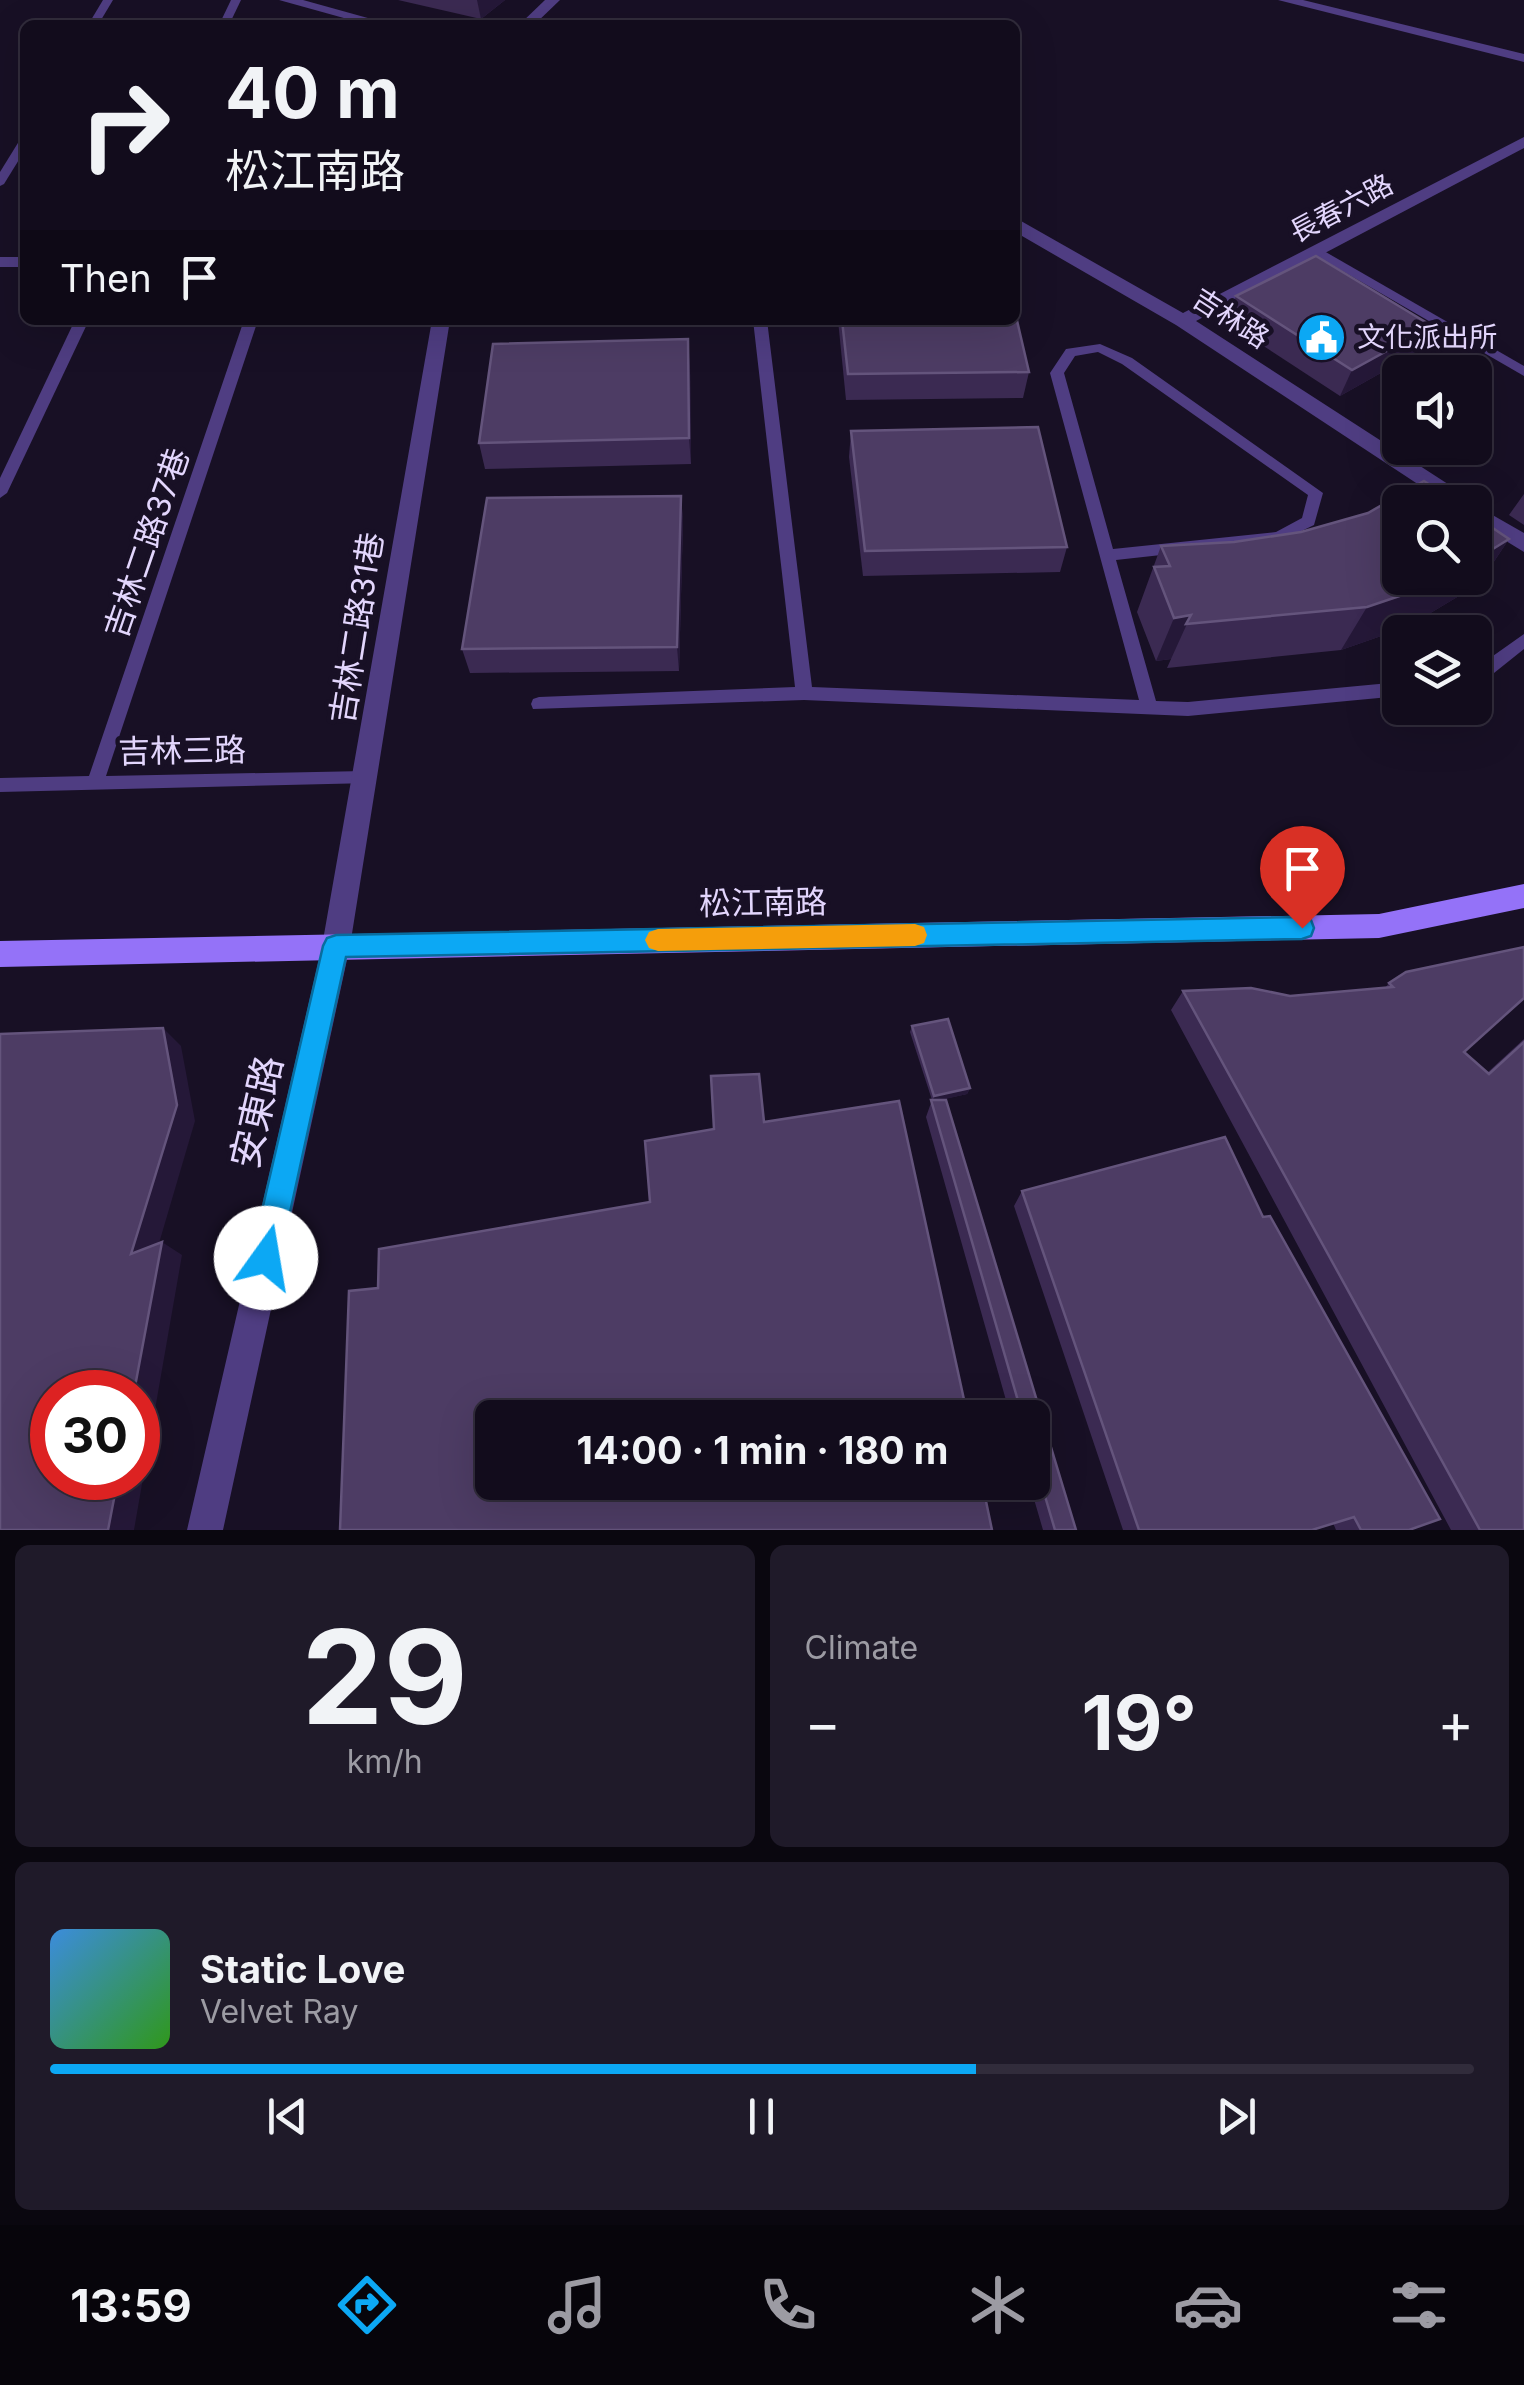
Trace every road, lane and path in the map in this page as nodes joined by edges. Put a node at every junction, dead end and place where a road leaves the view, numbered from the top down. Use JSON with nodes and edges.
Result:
{"nodes":[{"id":1,"x":286,"y":0,"type":"edge"},
{"id":2,"x":553,"y":0,"type":"edge"},
{"id":3,"x":1285,"y":0,"type":"edge"},
{"id":4,"x":346,"y":20,"type":"edge"},
{"id":5,"x":531,"y":20,"type":"edge"},
{"id":6,"x":1524,"y":58,"type":"edge"},
{"id":7,"x":1524,"y":142,"type":"edge"},
{"id":8,"x":20,"y":148,"type":"edge"},
{"id":9,"x":0,"y":182,"type":"edge"},
{"id":10,"x":1020,"y":229,"type":"edge"},
{"id":11,"x":1316,"y":251,"type":"junction"},
{"id":12,"x":1183,"y":321,"type":"junction"},
{"id":13,"x":80,"y":325,"type":"edge"},
{"id":14,"x":250,"y":325,"type":"edge"},
{"id":15,"x":441,"y":325,"type":"edge"},
{"id":16,"x":761,"y":325,"type":"edge"},
{"id":17,"x":1524,"y":372,"type":"edge"},
{"id":18,"x":1434,"y":485,"type":"edge"},
{"id":19,"x":0,"y":493,"type":"edge"},
{"id":20,"x":1492,"y":523,"type":"edge"},
{"id":21,"x":1524,"y":544,"type":"edge"},
{"id":22,"x":1107,"y":554,"type":"junction"},
{"id":23,"x":1524,"y":640,"type":"edge"},
{"id":24,"x":1492,"y":665,"type":"edge"},
{"id":25,"x":804,"y":693,"type":"junction"},
{"id":26,"x":1382,"y":694,"type":"edge"},
{"id":27,"x":539,"y":704,"type":"dead end"},
{"id":28,"x":1149,"y":706,"type":"junction"},
{"id":29,"x":365,"y":778,"type":"junction"},
{"id":30,"x":95,"y":783,"type":"junction"},
{"id":31,"x":0,"y":785,"type":"edge"},
{"id":32,"x":1524,"y":896,"type":"edge"},
{"id":33,"x":336,"y":946,"type":"junction"},
{"id":34,"x":0,"y":954,"type":"edge"},
{"id":35,"x":205,"y":1530,"type":"edge"}],
"edges":[{"from":1,"to":4,"type":"street"},
{"from":2,"to":5,"type":"street"},
{"from":3,"to":6,"type":"street"},
{"from":7,"to":11,"type":"street","name":"長春六路"},
{"from":8,"to":9,"type":"lane"},
{"from":10,"to":12,"type":"street","name":"吉林路"},
{"from":11,"to":12,"type":"street","name":"長春六路"},
{"from":11,"to":17,"type":"lane"},
{"from":12,"to":18,"type":"street","name":"吉林路"},
{"from":13,"to":19,"type":"lane"},
{"from":14,"to":30,"type":"lane","name":"吉林二路37巷"},
{"from":15,"to":29,"type":"street","name":"吉林二路31巷"},
{"from":16,"to":25,"type":"lane"},
{"from":20,"to":21,"type":"street"},
{"from":22,"to":22,"type":"lane"},
{"from":22,"to":28,"type":"lane"},
{"from":23,"to":24,"type":"lane"},
{"from":25,"to":27,"type":"lane"},
{"from":25,"to":28,"type":"lane"},
{"from":26,"to":28,"type":"lane"},
{"from":29,"to":30,"type":"lane","name":"吉林三路"},
{"from":29,"to":33,"type":"street","name":"吉林二路31巷"},
{"from":30,"to":31,"type":"lane","name":"吉林三路"},
{"from":32,"to":33,"type":"street","name":"松江南路"},
{"from":33,"to":34,"type":"street","name":"松江南路"},
{"from":33,"to":35,"type":"street","name":"安東路"}]}
